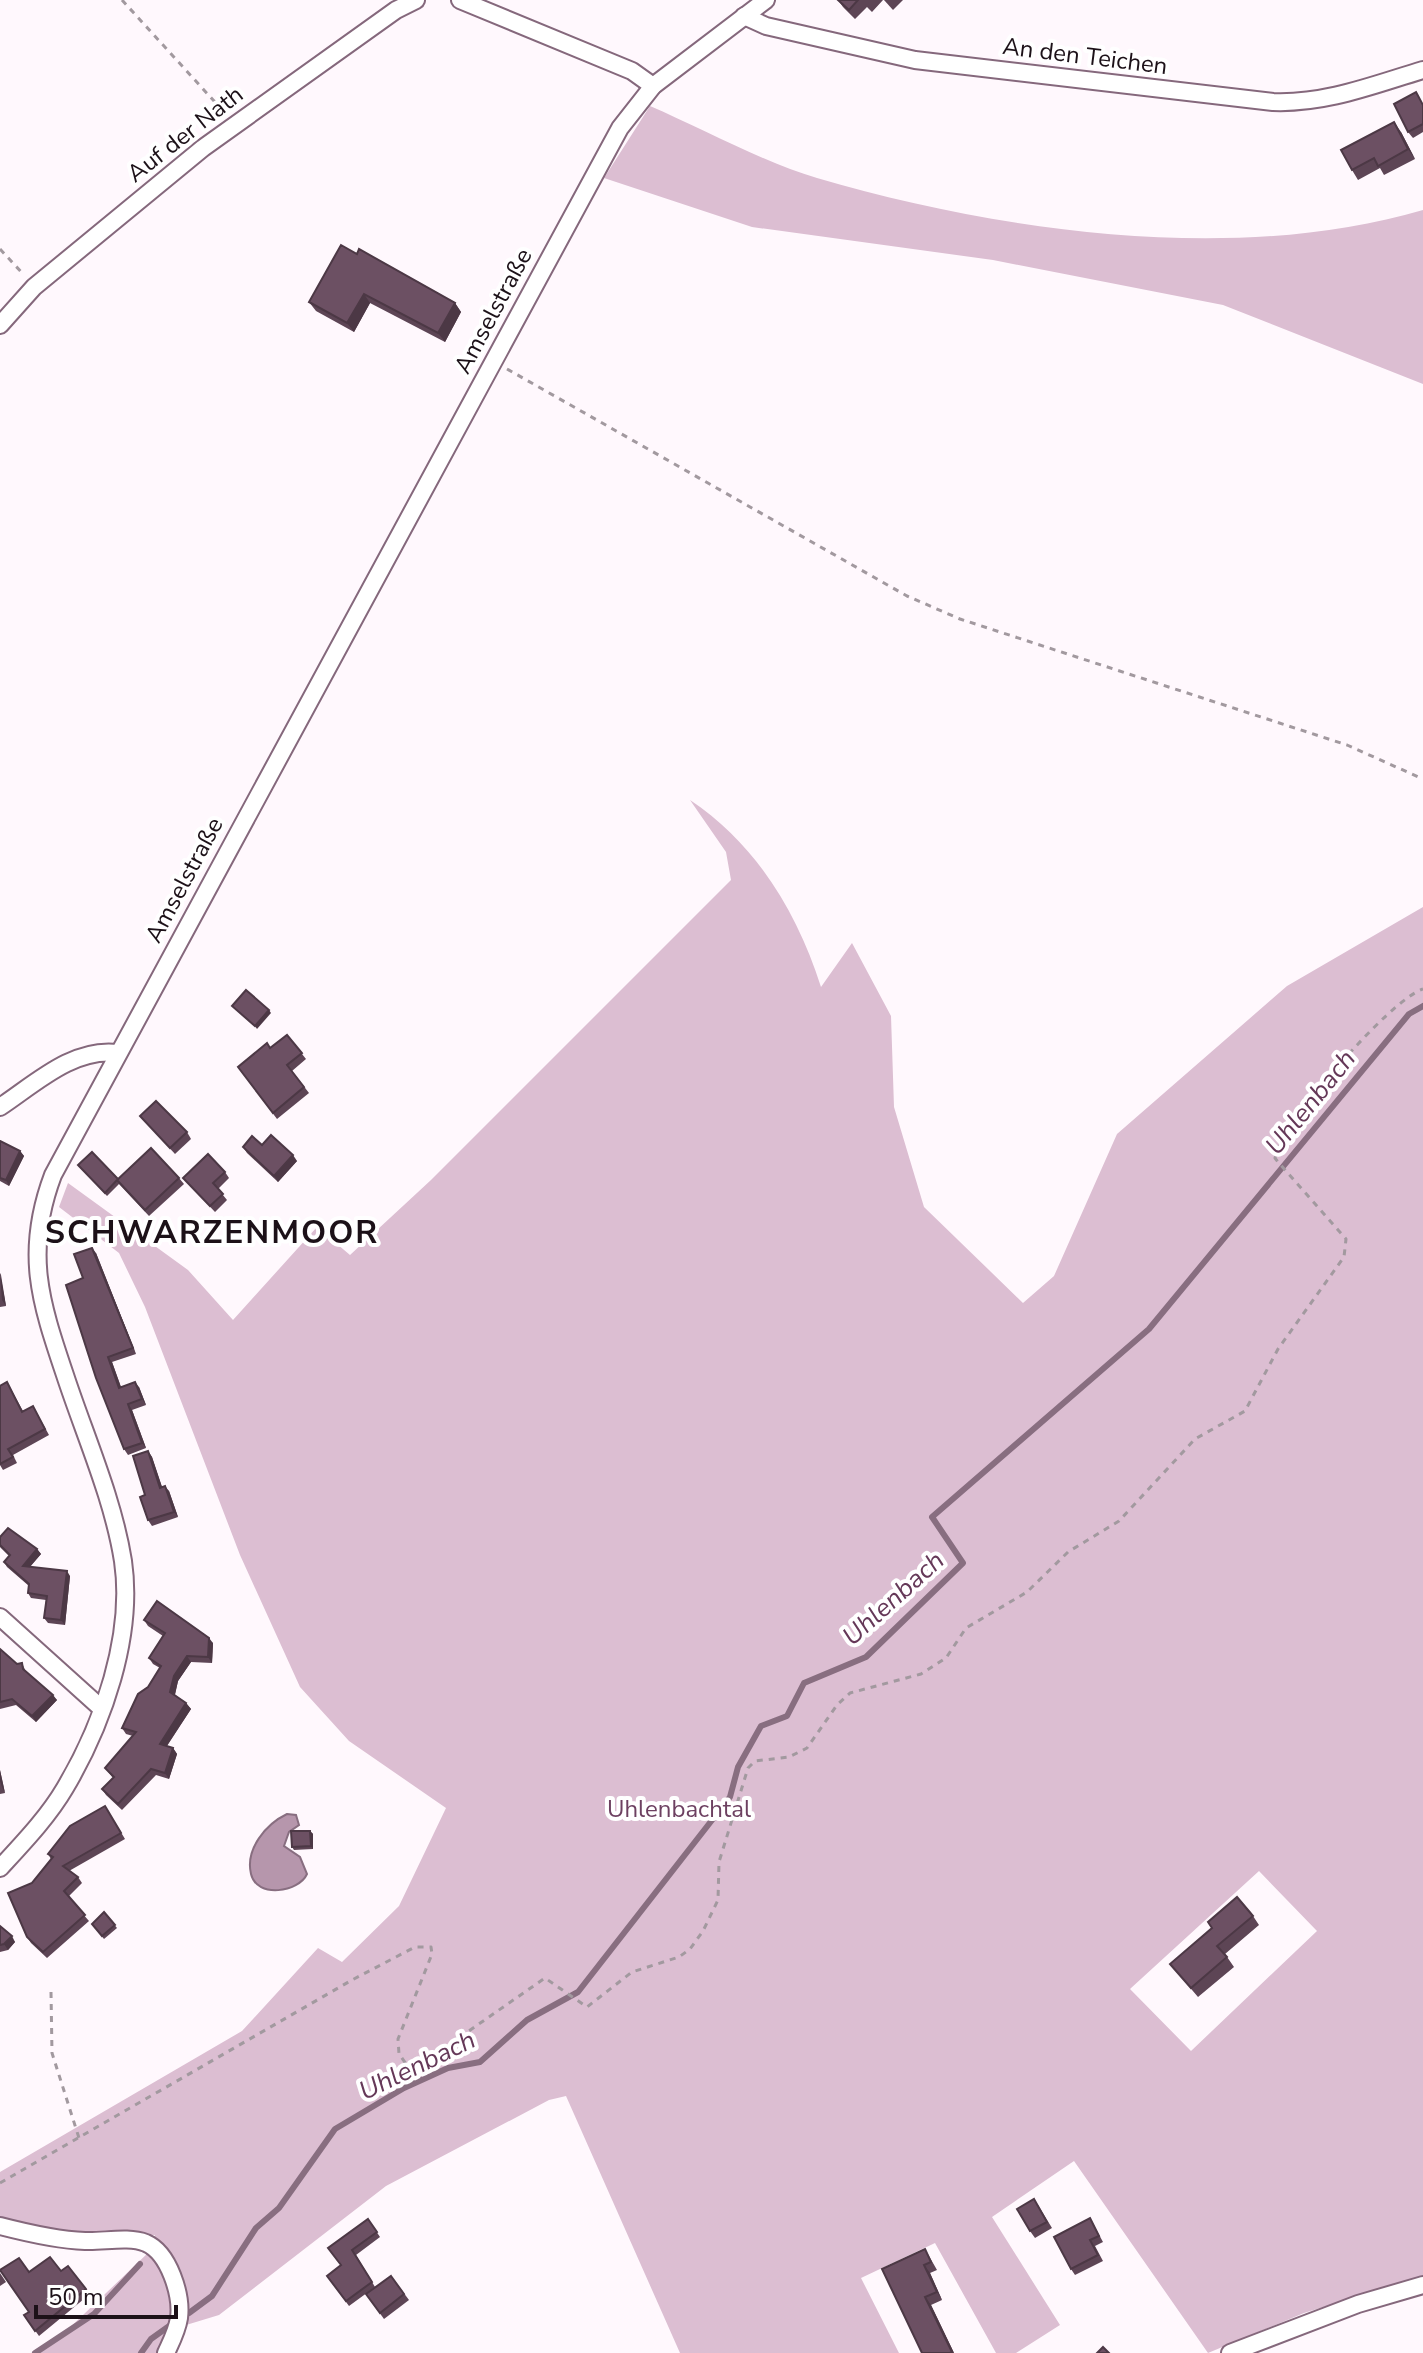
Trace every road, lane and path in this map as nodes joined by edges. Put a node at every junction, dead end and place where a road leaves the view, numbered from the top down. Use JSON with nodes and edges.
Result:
{"nodes":[{"id":1,"x":122,"y":0,"type":"edge"},
{"id":2,"x":416,"y":0,"type":"edge"},
{"id":3,"x":460,"y":0,"type":"edge"},
{"id":4,"x":766,"y":0,"type":"edge"},
{"id":5,"x":744,"y":16,"type":"junction"},
{"id":6,"x":1423,"y":70,"type":"edge"},
{"id":7,"x":653,"y":86,"type":"junction"},
{"id":8,"x":235,"y":124,"type":"junction"},
{"id":9,"x":0,"y":249,"type":"edge"},
{"id":10,"x":34,"y":287,"type":"junction"},
{"id":11,"x":0,"y":325,"type":"edge"},
{"id":12,"x":494,"y":361,"type":"junction"},
{"id":13,"x":1423,"y":779,"type":"edge"},
{"id":14,"x":1423,"y":989,"type":"edge"},
{"id":15,"x":117,"y":1053,"type":"junction"},
{"id":16,"x":0,"y":1107,"type":"edge"},
{"id":17,"x":0,"y":1617,"type":"edge"},
{"id":18,"x":101,"y":1708,"type":"junction"},
{"id":19,"x":0,"y":1868,"type":"edge"},
{"id":20,"x":51,"y":1992,"type":"dead end"},
{"id":21,"x":79,"y":2138,"type":"junction"},
{"id":22,"x":0,"y":2183,"type":"edge"},
{"id":23,"x":0,"y":2226,"type":"edge"},
{"id":24,"x":1423,"y":2285,"type":"edge"},
{"id":25,"x":166,"y":2353,"type":"edge"},
{"id":26,"x":1230,"y":2353,"type":"edge"}],
"edges":[{"from":1,"to":8,"type":"path"},
{"from":2,"to":8,"type":"street","name":"Auf der Nath"},
{"from":3,"to":7,"type":"street"},
{"from":4,"to":5,"type":"street","name":"Amselstraße"},
{"from":5,"to":6,"type":"street","name":"An den Teichen"},
{"from":5,"to":7,"type":"street","name":"Amselstraße"},
{"from":7,"to":12,"type":"street","name":"Amselstraße"},
{"from":8,"to":10,"type":"street","name":"Auf der Nath"},
{"from":9,"to":10,"type":"path"},
{"from":10,"to":11,"type":"street","name":"Auf der Nath"},
{"from":12,"to":13,"type":"path"},
{"from":12,"to":15,"type":"street","name":"Amselstraße"},
{"from":14,"to":21,"type":"path"},
{"from":15,"to":16,"type":"street"},
{"from":15,"to":18,"type":"street","name":"Amselstraße"},
{"from":17,"to":18,"type":"street"},
{"from":18,"to":19,"type":"street","name":"Amselstraße"},
{"from":20,"to":21,"type":"path"},
{"from":21,"to":22,"type":"path"},
{"from":23,"to":25,"type":"street"},
{"from":24,"to":26,"type":"street"}]}
